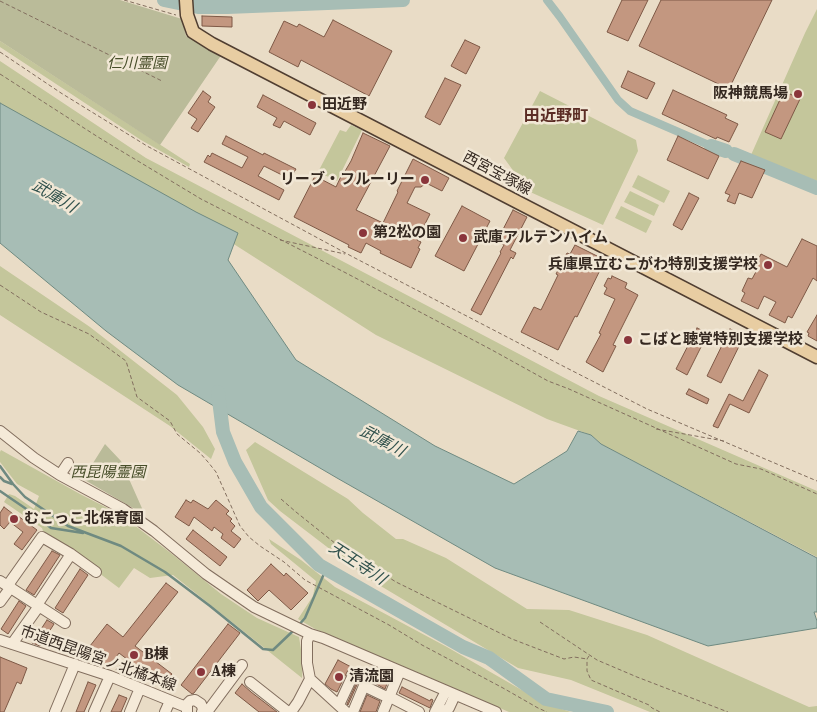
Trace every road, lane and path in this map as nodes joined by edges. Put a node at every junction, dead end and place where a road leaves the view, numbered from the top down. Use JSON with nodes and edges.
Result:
{"nodes":[{"id":1,"x":124,"y":0,"type":"edge"},
{"id":2,"x":186,"y":0,"type":"edge"},
{"id":3,"x":0,"y":1,"type":"edge"},
{"id":4,"x":188,"y":17,"type":"junction"},
{"id":5,"x":0,"y":52,"type":"edge"},
{"id":6,"x":0,"y":74,"type":"edge"},
{"id":7,"x":162,"y":81,"type":"dead end"},
{"id":8,"x":277,"y":239,"type":"junction"},
{"id":9,"x":349,"y":254,"type":"junction"},
{"id":10,"x":0,"y":285,"type":"edge"},
{"id":11,"x":817,"y":357,"type":"edge"},
{"id":12,"x":655,"y":428,"type":"junction"},
{"id":13,"x":0,"y":431,"type":"edge"},
{"id":14,"x":727,"y":442,"type":"junction"},
{"id":15,"x":68,"y":463,"type":"dead end"},
{"id":16,"x":60,"y":475,"type":"junction"},
{"id":17,"x":817,"y":480,"type":"edge"},
{"id":18,"x":817,"y":494,"type":"edge"},
{"id":19,"x":282,"y":499,"type":"dead end"},
{"id":20,"x":71,"y":554,"type":"junction"},
{"id":21,"x":96,"y":572,"type":"dead end"},
{"id":22,"x":6,"y":584,"type":"edge"},
{"id":23,"x":0,"y":602,"type":"edge"},
{"id":24,"x":38,"y":605,"type":"junction"},
{"id":25,"x":540,"y":622,"type":"dead end"},
{"id":26,"x":64,"y":623,"type":"dead end"},
{"id":27,"x":301,"y":630,"type":"junction"},
{"id":28,"x":0,"y":640,"type":"edge"},
{"id":29,"x":12,"y":644,"type":"junction"},
{"id":30,"x":589,"y":655,"type":"junction"},
{"id":31,"x":587,"y":659,"type":"junction"},
{"id":32,"x":76,"y":664,"type":"junction"},
{"id":33,"x":242,"y":665,"type":"dead end"},
{"id":34,"x":400,"y":671,"type":"junction"},
{"id":35,"x":353,"y":675,"type":"dead end"},
{"id":36,"x":111,"y":677,"type":"junction"},
{"id":37,"x":310,"y":679,"type":"junction"},
{"id":38,"x":250,"y":682,"type":"dead end"},
{"id":39,"x":140,"y":688,"type":"junction"},
{"id":40,"x":166,"y":689,"type":"dead end"},
{"id":41,"x":450,"y":693,"type":"junction"},
{"id":42,"x":389,"y":697,"type":"junction"},
{"id":43,"x":170,"y":701,"type":"junction"},
{"id":44,"x":186,"y":709,"type":"edge"},
{"id":45,"x":343,"y":709,"type":"edge"},
{"id":46,"x":205,"y":710,"type":"edge"},
{"id":47,"x":422,"y":711,"type":"edge"},
{"id":48,"x":55,"y":712,"type":"edge"},
{"id":49,"x":94,"y":712,"type":"edge"},
{"id":50,"x":130,"y":712,"type":"edge"},
{"id":51,"x":165,"y":712,"type":"edge"},
{"id":52,"x":289,"y":712,"type":"edge"},
{"id":53,"x":353,"y":712,"type":"edge"},
{"id":54,"x":383,"y":712,"type":"edge"},
{"id":55,"x":436,"y":712,"type":"edge"},
{"id":56,"x":444,"y":712,"type":"edge"},
{"id":57,"x":496,"y":712,"type":"edge"},
{"id":58,"x":547,"y":712,"type":"edge"},
{"id":59,"x":660,"y":712,"type":"edge"},
{"id":60,"x":728,"y":712,"type":"edge"}],
"edges":[{"from":1,"to":4,"type":"path"},
{"from":2,"to":4,"type":"main road"},
{"from":3,"to":7,"type":"path"},
{"from":4,"to":11,"type":"main road","name":"西宮宝塚線"},
{"from":5,"to":9,"type":"path"},
{"from":6,"to":8,"type":"path"},
{"from":8,"to":9,"type":"path"},
{"from":8,"to":12,"type":"path"},
{"from":9,"to":14,"type":"path"},
{"from":10,"to":58,"type":"path"},
{"from":12,"to":14,"type":"path"},
{"from":12,"to":18,"type":"path"},
{"from":13,"to":16,"type":"street"},
{"from":14,"to":17,"type":"path"},
{"from":15,"to":16,"type":"street"},
{"from":16,"to":27,"type":"street"},
{"from":19,"to":31,"type":"path"},
{"from":20,"to":21,"type":"street"},
{"from":20,"to":22,"type":"street"},
{"from":20,"to":24,"type":"street"},
{"from":22,"to":23,"type":"street"},
{"from":22,"to":24,"type":"street"},
{"from":24,"to":26,"type":"street"},
{"from":24,"to":29,"type":"street"},
{"from":25,"to":30,"type":"path"},
{"from":27,"to":34,"type":"street"},
{"from":27,"to":37,"type":"street"},
{"from":28,"to":29,"type":"street","name":"市道西昆陽宮ノ北橘本線"},
{"from":29,"to":32,"type":"street","name":"市道西昆陽宮ノ北橘本線"},
{"from":30,"to":31,"type":"path"},
{"from":30,"to":60,"type":"path"},
{"from":31,"to":59,"type":"path"},
{"from":32,"to":36,"type":"street","name":"市道西昆陽宮ノ北橘本線"},
{"from":32,"to":48,"type":"street"},
{"from":33,"to":46,"type":"street"},
{"from":34,"to":41,"type":"street"},
{"from":34,"to":42,"type":"street"},
{"from":35,"to":45,"type":"street"},
{"from":36,"to":39,"type":"street","name":"市道西昆陽宮ノ北橘本線"},
{"from":36,"to":40,"type":"path"},
{"from":36,"to":49,"type":"street"},
{"from":37,"to":45,"type":"street"},
{"from":37,"to":52,"type":"street"},
{"from":38,"to":52,"type":"street"},
{"from":39,"to":43,"type":"street","name":"市道西昆陽宮ノ北橘本線"},
{"from":39,"to":50,"type":"street"},
{"from":41,"to":55,"type":"street"},
{"from":41,"to":56,"type":"street"},
{"from":41,"to":57,"type":"street"},
{"from":42,"to":47,"type":"street"},
{"from":42,"to":53,"type":"street"},
{"from":42,"to":54,"type":"street"},
{"from":43,"to":44,"type":"street","name":"市道西昆陽宮ノ北橘本線"},
{"from":43,"to":51,"type":"street"},
{"from":44,"to":46,"type":"street","name":"市道西昆陽宮ノ北橘本線"}]}
